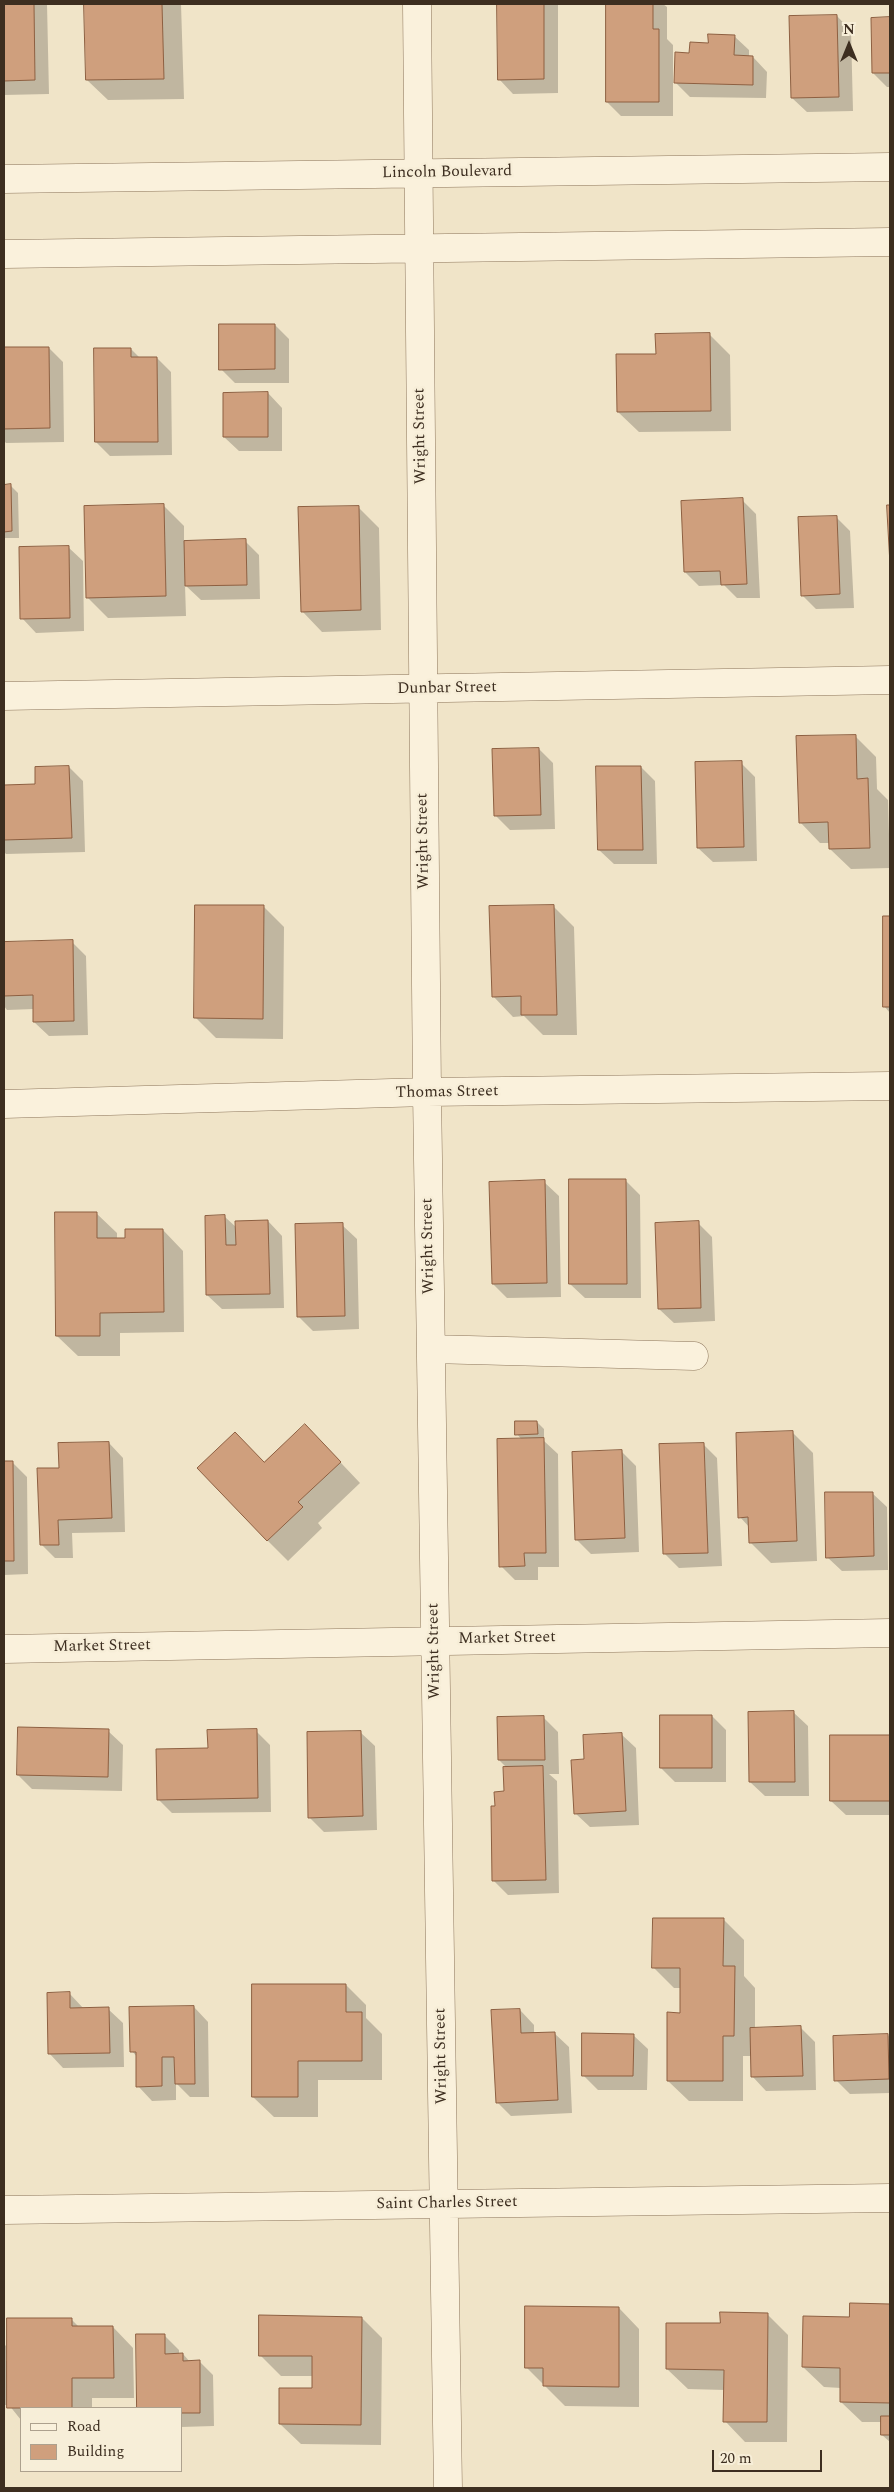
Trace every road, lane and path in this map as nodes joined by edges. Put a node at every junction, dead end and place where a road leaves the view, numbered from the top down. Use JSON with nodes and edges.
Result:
{"nodes":[{"id":1,"x":417,"y":4,"type":"edge"},
{"id":2,"x":890,"y":167,"type":"edge"},
{"id":3,"x":418,"y":174,"type":"junction"},
{"id":4,"x":4,"y":179,"type":"edge"},
{"id":5,"x":890,"y":242,"type":"edge"},
{"id":6,"x":419,"y":250,"type":"junction"},
{"id":7,"x":4,"y":254,"type":"edge"},
{"id":8,"x":890,"y":680,"type":"edge"},
{"id":9,"x":423,"y":689,"type":"junction"},
{"id":10,"x":4,"y":696,"type":"edge"},
{"id":11,"x":890,"y":1086,"type":"edge"},
{"id":12,"x":427,"y":1092,"type":"junction"},
{"id":13,"x":4,"y":1104,"type":"edge"},
{"id":14,"x":431,"y":1348,"type":"junction"},
{"id":15,"x":694,"y":1356,"type":"dead end"},
{"id":16,"x":890,"y":1633,"type":"edge"},
{"id":17,"x":435,"y":1641,"type":"junction"},
{"id":18,"x":4,"y":1649,"type":"edge"},
{"id":19,"x":890,"y":2198,"type":"edge"},
{"id":20,"x":444,"y":2204,"type":"junction"},
{"id":21,"x":4,"y":2210,"type":"edge"},
{"id":22,"x":448,"y":2488,"type":"edge"}],
"edges":[{"from":1,"to":3,"type":"street","name":"Wright Street"},
{"from":2,"to":3,"type":"street","name":"Lincoln Boulevard"},
{"from":3,"to":4,"type":"street","name":"Lincoln Boulevard"},
{"from":3,"to":6,"type":"street","name":"Wright Street"},
{"from":5,"to":6,"type":"street"},
{"from":6,"to":7,"type":"street"},
{"from":6,"to":9,"type":"street","name":"Wright Street"},
{"from":8,"to":9,"type":"street","name":"Dunbar Street"},
{"from":9,"to":10,"type":"street","name":"Dunbar Street"},
{"from":9,"to":12,"type":"street","name":"Wright Street"},
{"from":11,"to":12,"type":"street","name":"Thomas Street"},
{"from":12,"to":13,"type":"street","name":"Thomas Street"},
{"from":12,"to":14,"type":"street","name":"Wright Street"},
{"from":14,"to":15,"type":"street"},
{"from":14,"to":17,"type":"street","name":"Wright Street"},
{"from":16,"to":17,"type":"street","name":"Market Street"},
{"from":17,"to":18,"type":"street","name":"Market Street"},
{"from":17,"to":20,"type":"street","name":"Wright Street"},
{"from":19,"to":20,"type":"street","name":"Saint Charles Street"},
{"from":20,"to":21,"type":"street","name":"Saint Charles Street"},
{"from":20,"to":22,"type":"street","name":"Wright Street"}]}
